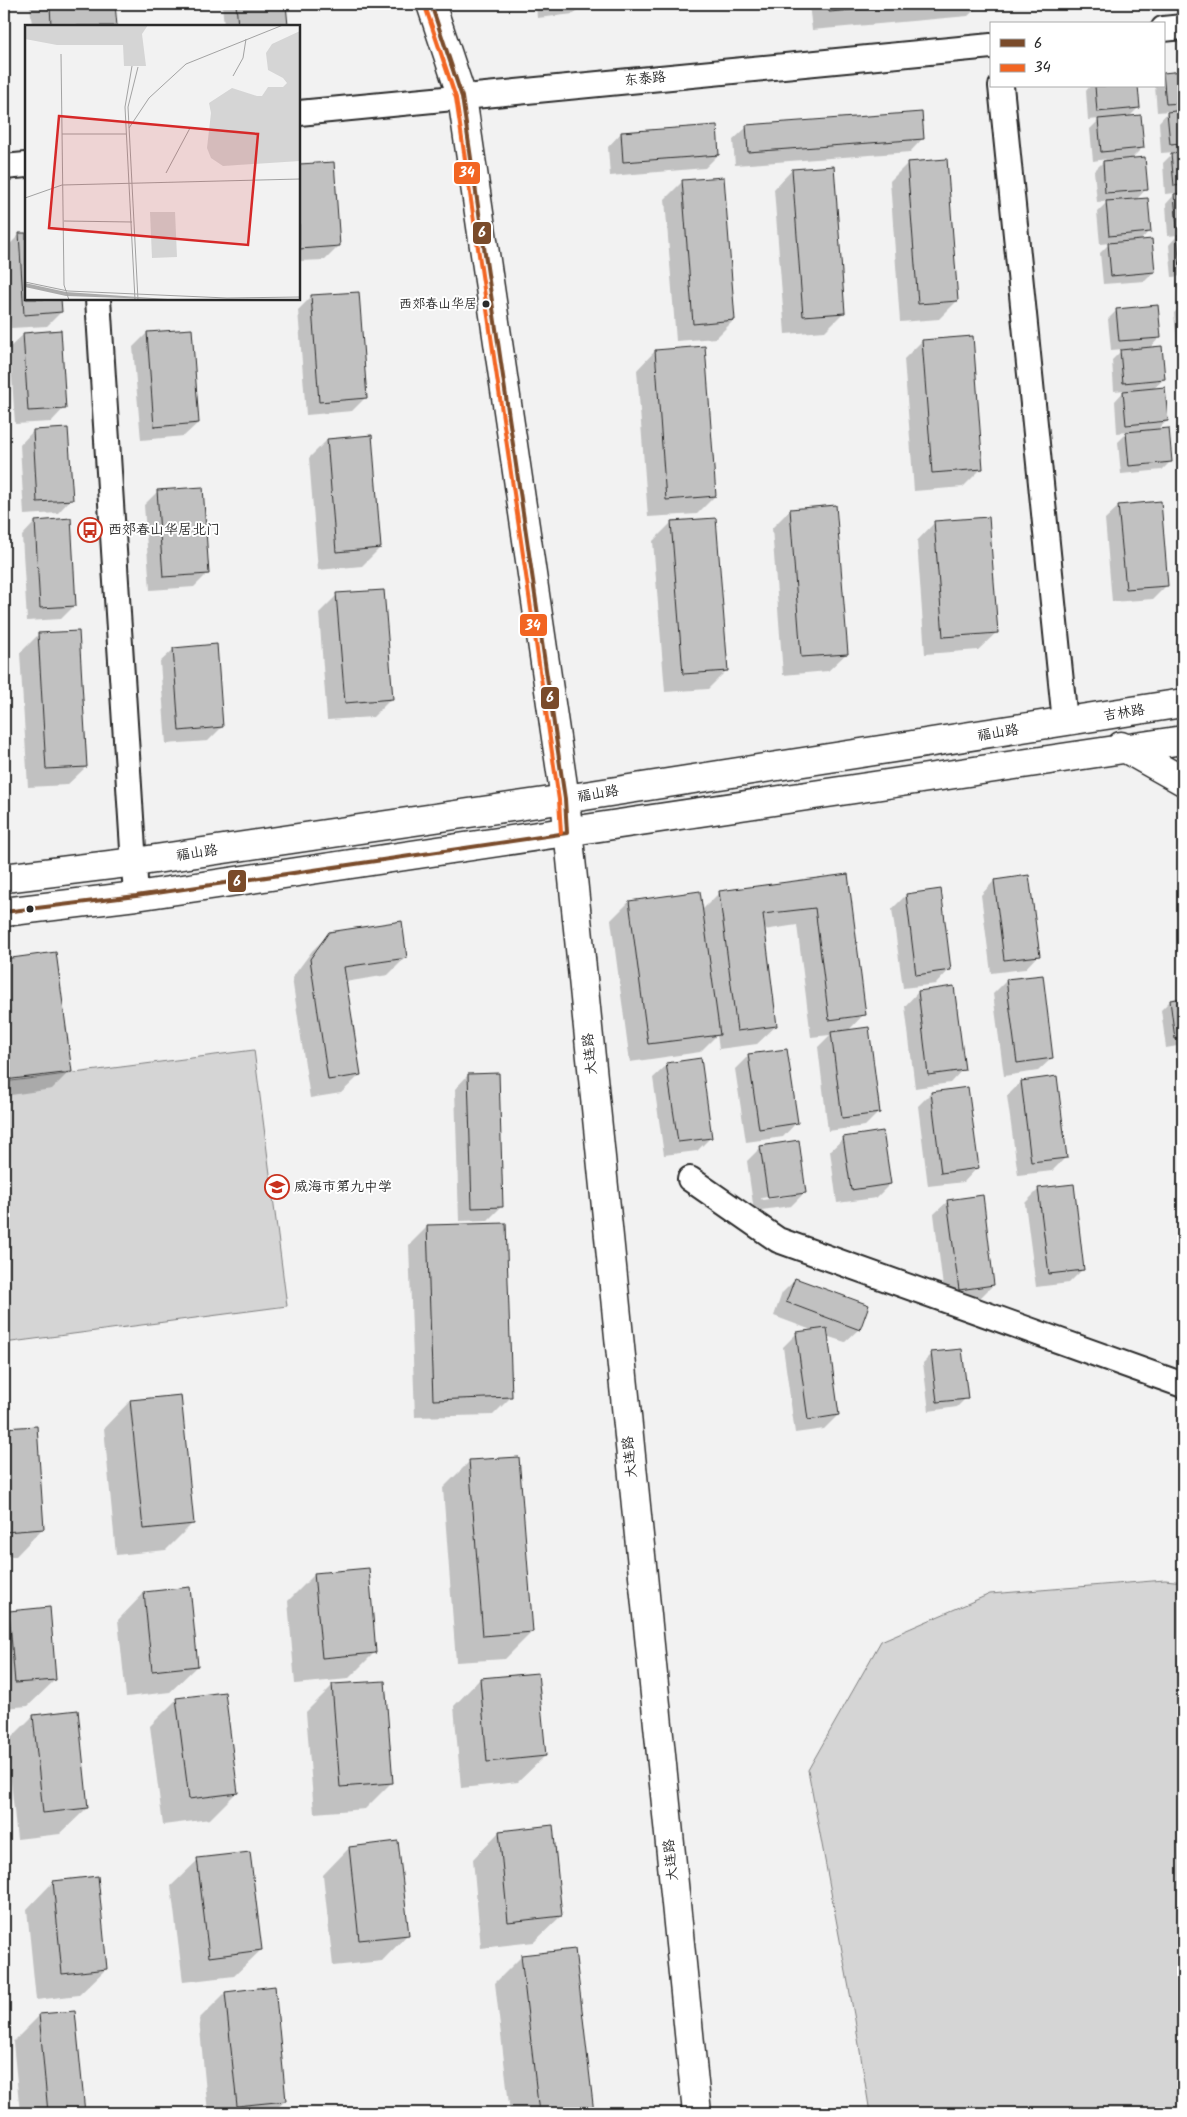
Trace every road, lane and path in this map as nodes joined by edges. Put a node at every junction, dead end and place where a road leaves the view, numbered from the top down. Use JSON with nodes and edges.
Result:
{"nodes":[{"id":1,"x":431,"y":4,"type":"edge"},
{"id":2,"x":1183,"y":27,"type":"edge"},
{"id":3,"x":1164,"y":29,"type":"edge"},
{"id":4,"x":990,"y":46,"type":"edge"},
{"id":5,"x":1001,"y":88,"type":"edge"},
{"id":6,"x":462,"y":97,"type":"junction"},
{"id":7,"x":300,"y":113,"type":"edge"},
{"id":8,"x":25,"y":165,"type":"edge"},
{"id":9,"x":4,"y":167,"type":"edge"},
{"id":10,"x":98,"y":300,"type":"edge"},
{"id":11,"x":1183,"y":703,"type":"edge"},
{"id":12,"x":1065,"y":722,"type":"junction"},
{"id":13,"x":1183,"y":740,"type":"edge"},
{"id":14,"x":1127,"y":749,"type":"junction"},
{"id":15,"x":1183,"y":781,"type":"edge"},
{"id":16,"x":565,"y":800,"type":"junction"},
{"id":17,"x":567,"y":833,"type":"junction"},
{"id":18,"x":136,"y":862,"type":"junction"},
{"id":19,"x":4,"y":878,"type":"edge"},
{"id":20,"x":136,"y":896,"type":"junction"},
{"id":21,"x":4,"y":912,"type":"edge"},
{"id":22,"x":690,"y":1179,"type":"dead end"},
{"id":23,"x":1183,"y":1385,"type":"edge"},
{"id":24,"x":697,"y":2113,"type":"edge"}],
"edges":[{"from":1,"to":6,"type":"main road","name":"大连路"},
{"from":2,"to":3,"type":"street"},
{"from":4,"to":6,"type":"street","name":"东泰路"},
{"from":5,"to":12,"type":"street"},
{"from":6,"to":7,"type":"street","name":"东泰路"},
{"from":6,"to":16,"type":"main road","name":"大连路"},
{"from":8,"to":9,"type":"street"},
{"from":10,"to":18,"type":"street"},
{"from":11,"to":12,"type":"main road","name":"吉林路"},
{"from":12,"to":14,"type":"main road"},
{"from":12,"to":16,"type":"main road","name":"福山路"},
{"from":13,"to":14,"type":"main road"},
{"from":14,"to":15,"type":"main road"},
{"from":14,"to":17,"type":"main road"},
{"from":16,"to":17,"type":"main road","name":"大连路"},
{"from":16,"to":18,"type":"main road","name":"福山路"},
{"from":17,"to":20,"type":"main road"},
{"from":17,"to":24,"type":"main road","name":"大连路"},
{"from":18,"to":19,"type":"main road","name":"福山路"},
{"from":18,"to":20,"type":"street"},
{"from":20,"to":21,"type":"main road"},
{"from":22,"to":23,"type":"street"}]}
